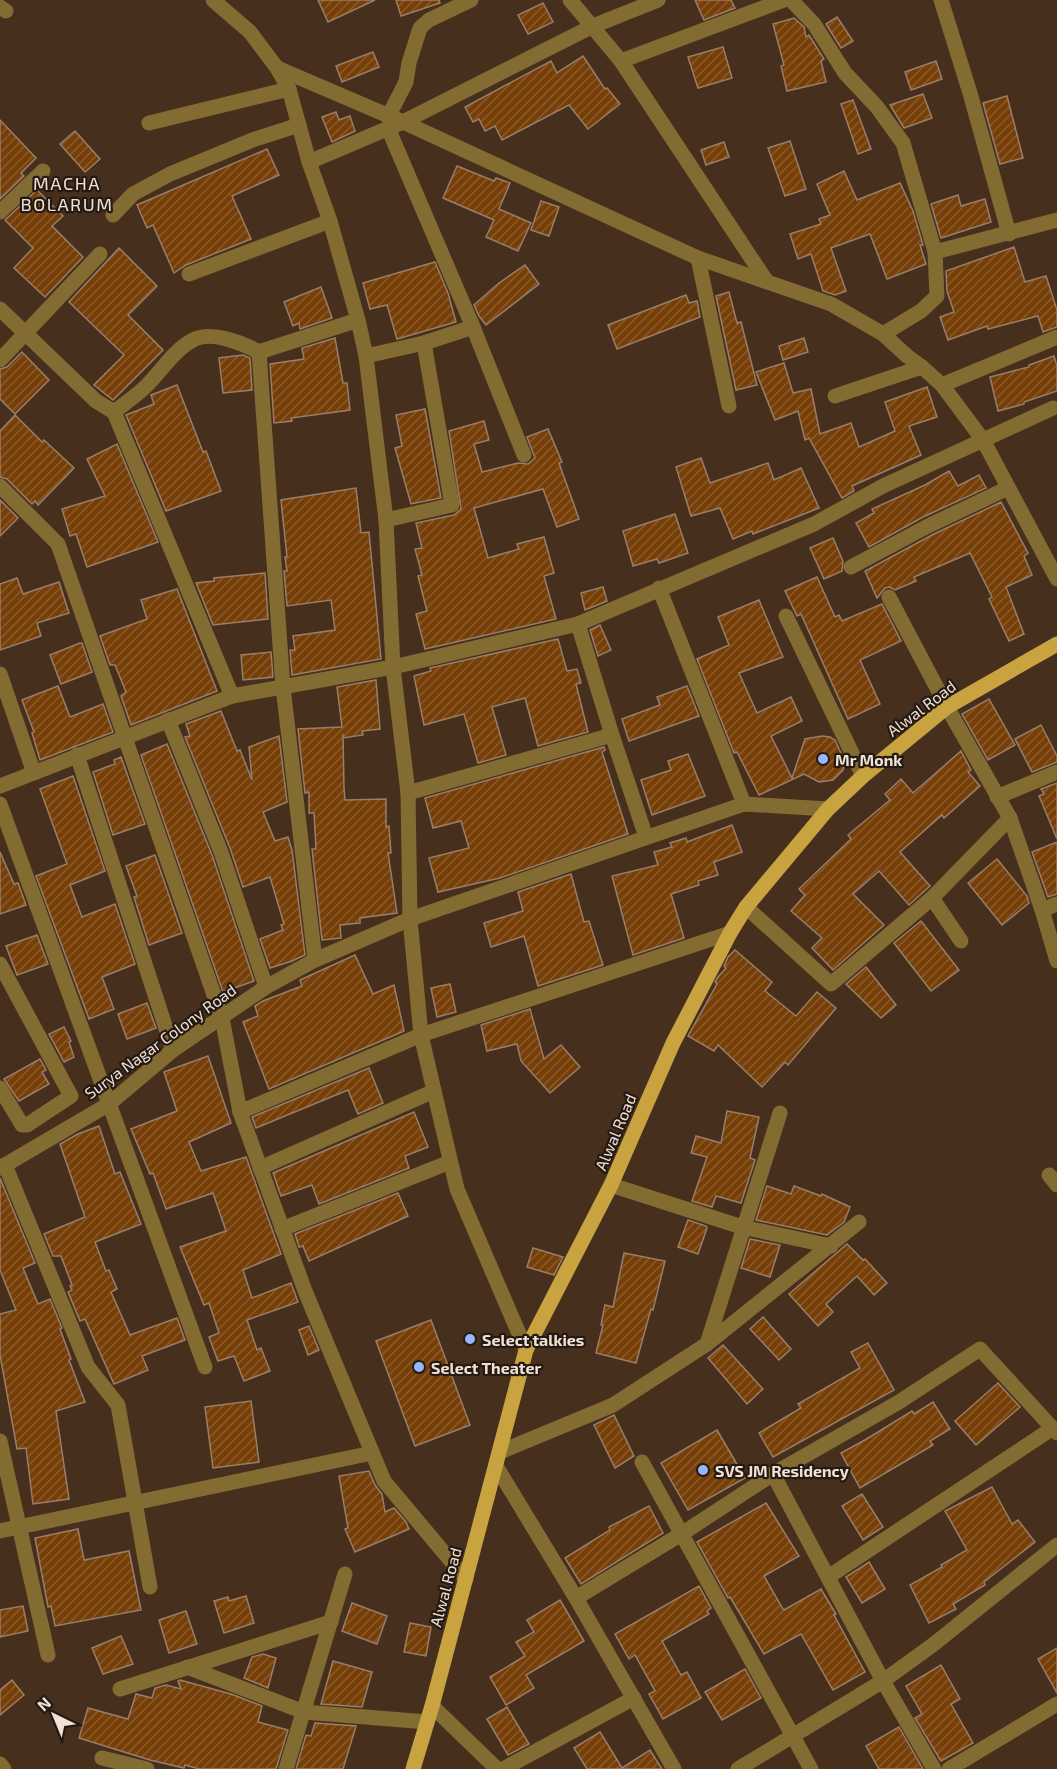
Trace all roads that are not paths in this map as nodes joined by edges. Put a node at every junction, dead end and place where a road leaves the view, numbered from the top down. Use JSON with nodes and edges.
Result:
{"nodes":[{"id":1,"x":471,"y":0,"type":"edge"},
{"id":2,"x":570,"y":0,"type":"edge"},
{"id":3,"x":658,"y":0,"type":"edge"},
{"id":4,"x":784,"y":0,"type":"edge"},
{"id":5,"x":791,"y":0,"type":"edge"},
{"id":6,"x":941,"y":0,"type":"edge"},
{"id":7,"x":215,"y":1,"type":"edge"},
{"id":8,"x":593,"y":26,"type":"junction"},
{"id":9,"x":621,"y":61,"type":"junction"},
{"id":10,"x":277,"y":68,"type":"junction"},
{"id":11,"x":289,"y":89,"type":"junction"},
{"id":12,"x":393,"y":122,"type":"junction"},
{"id":13,"x":149,"y":123,"type":"dead end"},
{"id":14,"x":299,"y":125,"type":"junction"},
{"id":15,"x":309,"y":162,"type":"junction"},
{"id":16,"x":43,"y":171,"type":"dead end"},
{"id":17,"x":0,"y":212,"type":"edge"},
{"id":18,"x":113,"y":215,"type":"dead end"},
{"id":19,"x":1057,"y":220,"type":"edge"},
{"id":20,"x":330,"y":221,"type":"junction"},
{"id":21,"x":1009,"y":234,"type":"junction"},
{"id":22,"x":935,"y":252,"type":"junction"},
{"id":23,"x":100,"y":254,"type":"dead end"},
{"id":24,"x":698,"y":258,"type":"junction"},
{"id":25,"x":189,"y":274,"type":"dead end"},
{"id":26,"x":767,"y":282,"type":"junction"},
{"id":27,"x":0,"y":309,"type":"edge"},
{"id":28,"x":358,"y":320,"type":"junction"},
{"id":29,"x":473,"y":327,"type":"junction"},
{"id":30,"x":26,"y":333,"type":"junction"},
{"id":31,"x":883,"y":334,"type":"junction"},
{"id":32,"x":1057,"y":337,"type":"edge"},
{"id":33,"x":424,"y":343,"type":"junction"},
{"id":34,"x":259,"y":352,"type":"junction"},
{"id":35,"x":366,"y":356,"type":"junction"},
{"id":36,"x":0,"y":360,"type":"edge"},
{"id":37,"x":922,"y":367,"type":"junction"},
{"id":38,"x":942,"y":385,"type":"junction"},
{"id":39,"x":835,"y":396,"type":"dead end"},
{"id":40,"x":729,"y":406,"type":"dead end"},
{"id":41,"x":1053,"y":408,"type":"dead end"},
{"id":42,"x":114,"y":412,"type":"junction"},
{"id":43,"x":983,"y":440,"type":"junction"},
{"id":44,"x":524,"y":455,"type":"dead end"},
{"id":45,"x":0,"y":486,"type":"edge"},
{"id":46,"x":1008,"y":488,"type":"junction"},
{"id":47,"x":386,"y":520,"type":"junction"},
{"id":48,"x":851,"y":567,"type":"dead end"},
{"id":49,"x":1057,"y":579,"type":"edge"},
{"id":50,"x":659,"y":588,"type":"junction"},
{"id":51,"x":889,"y":597,"type":"dead end"},
{"id":52,"x":786,"y":616,"type":"dead end"},
{"id":53,"x":578,"y":624,"type":"junction"},
{"id":54,"x":1057,"y":644,"type":"edge"},
{"id":55,"x":393,"y":667,"type":"junction"},
{"id":56,"x":0,"y":674,"type":"edge"},
{"id":57,"x":283,"y":687,"type":"junction"},
{"id":58,"x":232,"y":696,"type":"junction"},
{"id":59,"x":947,"y":707,"type":"junction"},
{"id":60,"x":168,"y":720,"type":"junction"},
{"id":61,"x":612,"y":735,"type":"junction"},
{"id":62,"x":126,"y":737,"type":"junction"},
{"id":63,"x":77,"y":755,"type":"junction"},
{"id":64,"x":1057,"y":772,"type":"edge"},
{"id":65,"x":34,"y":773,"type":"junction"},
{"id":66,"x":863,"y":776,"type":"junction"},
{"id":67,"x":0,"y":786,"type":"edge"},
{"id":68,"x":408,"y":793,"type":"junction"},
{"id":69,"x":997,"y":797,"type":"junction"},
{"id":70,"x":0,"y":804,"type":"edge"},
{"id":71,"x":744,"y":804,"type":"junction"},
{"id":72,"x":828,"y":809,"type":"junction"},
{"id":73,"x":1010,"y":818,"type":"junction"},
{"id":74,"x":646,"y":837,"type":"junction"},
{"id":75,"x":932,"y":898,"type":"junction"},
{"id":76,"x":1057,"y":904,"type":"edge"},
{"id":77,"x":746,"y":907,"type":"junction"},
{"id":78,"x":1042,"y":910,"type":"junction"},
{"id":79,"x":410,"y":919,"type":"junction"},
{"id":80,"x":730,"y":933,"type":"junction"},
{"id":81,"x":961,"y":941,"type":"dead end"},
{"id":82,"x":315,"y":960,"type":"junction"},
{"id":83,"x":1057,"y":961,"type":"edge"},
{"id":84,"x":0,"y":964,"type":"edge"},
{"id":85,"x":266,"y":987,"type":"junction"},
{"id":86,"x":222,"y":1018,"type":"junction"},
{"id":87,"x":421,"y":1035,"type":"junction"},
{"id":88,"x":173,"y":1050,"type":"junction"},
{"id":89,"x":0,"y":1089,"type":"edge"},
{"id":90,"x":434,"y":1091,"type":"junction"},
{"id":91,"x":108,"y":1104,"type":"junction"},
{"id":92,"x":59,"y":1106,"type":"junction"},
{"id":93,"x":240,"y":1112,"type":"junction"},
{"id":94,"x":780,"y":1113,"type":"dead end"},
{"id":95,"x":73,"y":1125,"type":"junction"},
{"id":96,"x":450,"y":1162,"type":"junction"},
{"id":97,"x":3,"y":1166,"type":"edge"},
{"id":98,"x":260,"y":1168,"type":"junction"},
{"id":99,"x":611,"y":1185,"type":"junction"},
{"id":100,"x":859,"y":1222,"type":"dead end"},
{"id":101,"x":742,"y":1227,"type":"junction"},
{"id":102,"x":282,"y":1229,"type":"junction"},
{"id":103,"x":831,"y":1246,"type":"junction"},
{"id":104,"x":707,"y":1344,"type":"junction"},
{"id":105,"x":526,"y":1350,"type":"junction"},
{"id":106,"x":205,"y":1367,"type":"dead end"},
{"id":107,"x":1055,"y":1431,"type":"edge"},
{"id":108,"x":0,"y":1441,"type":"edge"},
{"id":109,"x":372,"y":1453,"type":"junction"},
{"id":110,"x":498,"y":1459,"type":"junction"},
{"id":111,"x":642,"y":1462,"type":"dead end"},
{"id":112,"x":772,"y":1474,"type":"junction"},
{"id":113,"x":135,"y":1503,"type":"junction"},
{"id":114,"x":18,"y":1527,"type":"junction"},
{"id":115,"x":0,"y":1531,"type":"edge"},
{"id":116,"x":683,"y":1533,"type":"junction"},
{"id":117,"x":1057,"y":1545,"type":"edge"},
{"id":118,"x":345,"y":1574,"type":"dead end"},
{"id":119,"x":828,"y":1577,"type":"junction"},
{"id":120,"x":466,"y":1579,"type":"junction"},
{"id":121,"x":150,"y":1587,"type":"dead end"},
{"id":122,"x":576,"y":1598,"type":"junction"},
{"id":123,"x":331,"y":1622,"type":"junction"},
{"id":124,"x":48,"y":1655,"type":"dead end"},
{"id":125,"x":187,"y":1667,"type":"junction"},
{"id":126,"x":883,"y":1681,"type":"junction"},
{"id":127,"x":120,"y":1689,"type":"dead end"},
{"id":128,"x":634,"y":1698,"type":"junction"},
{"id":129,"x":1057,"y":1704,"type":"edge"},
{"id":130,"x":432,"y":1706,"type":"junction"},
{"id":131,"x":304,"y":1712,"type":"junction"},
{"id":132,"x":427,"y":1722,"type":"junction"},
{"id":133,"x":793,"y":1736,"type":"junction"},
{"id":134,"x":102,"y":1758,"type":"dead end"},
{"id":135,"x":0,"y":1764,"type":"edge"},
{"id":136,"x":418,"y":1767,"type":"edge"},
{"id":137,"x":4,"y":1769,"type":"edge"},
{"id":138,"x":147,"y":1769,"type":"edge"},
{"id":139,"x":286,"y":1769,"type":"edge"},
{"id":140,"x":497,"y":1769,"type":"edge"},
{"id":141,"x":503,"y":1769,"type":"edge"},
{"id":142,"x":674,"y":1769,"type":"edge"},
{"id":143,"x":738,"y":1769,"type":"edge"},
{"id":144,"x":811,"y":1769,"type":"edge"},
{"id":145,"x":934,"y":1769,"type":"edge"},
{"id":146,"x":949,"y":1769,"type":"edge"}],
"edges":[{"from":1,"to":12,"type":"street"},
{"from":2,"to":8,"type":"street"},
{"from":3,"to":8,"type":"street"},
{"from":4,"to":9,"type":"street"},
{"from":5,"to":22,"type":"street"},
{"from":6,"to":21,"type":"street"},
{"from":7,"to":10,"type":"street"},
{"from":8,"to":9,"type":"street"},
{"from":8,"to":12,"type":"street"},
{"from":9,"to":26,"type":"street"},
{"from":10,"to":11,"type":"street"},
{"from":10,"to":12,"type":"street"},
{"from":11,"to":13,"type":"street"},
{"from":11,"to":14,"type":"street"},
{"from":12,"to":15,"type":"street"},
{"from":12,"to":24,"type":"street"},
{"from":12,"to":29,"type":"street"},
{"from":14,"to":15,"type":"street"},
{"from":14,"to":18,"type":"street"},
{"from":15,"to":20,"type":"street"},
{"from":16,"to":17,"type":"street"},
{"from":19,"to":21,"type":"street"},
{"from":20,"to":25,"type":"street"},
{"from":20,"to":28,"type":"street"},
{"from":21,"to":22,"type":"street"},
{"from":22,"to":31,"type":"street"},
{"from":23,"to":30,"type":"street"},
{"from":24,"to":26,"type":"street"},
{"from":24,"to":40,"type":"street"},
{"from":26,"to":31,"type":"street"},
{"from":27,"to":30,"type":"street"},
{"from":28,"to":34,"type":"street"},
{"from":28,"to":35,"type":"street"},
{"from":29,"to":33,"type":"street"},
{"from":29,"to":44,"type":"street"},
{"from":30,"to":36,"type":"street"},
{"from":30,"to":42,"type":"street"},
{"from":31,"to":37,"type":"street"},
{"from":32,"to":38,"type":"street"},
{"from":33,"to":35,"type":"street"},
{"from":33,"to":47,"type":"street"},
{"from":34,"to":42,"type":"street"},
{"from":34,"to":57,"type":"street"},
{"from":35,"to":47,"type":"street"},
{"from":37,"to":38,"type":"street"},
{"from":37,"to":39,"type":"street"},
{"from":38,"to":43,"type":"street"},
{"from":41,"to":43,"type":"street"},
{"from":42,"to":58,"type":"street"},
{"from":43,"to":46,"type":"street"},
{"from":43,"to":50,"type":"street"},
{"from":45,"to":62,"type":"street"},
{"from":46,"to":48,"type":"street"},
{"from":46,"to":49,"type":"street"},
{"from":47,"to":55,"type":"street"},
{"from":50,"to":53,"type":"street"},
{"from":50,"to":71,"type":"street"},
{"from":51,"to":59,"type":"street"},
{"from":52,"to":66,"type":"street"},
{"from":53,"to":55,"type":"street"},
{"from":53,"to":61,"type":"street"},
{"from":54,"to":59,"type":"main road","name":"Alwal Road"},
{"from":55,"to":57,"type":"street"},
{"from":55,"to":68,"type":"street"},
{"from":56,"to":65,"type":"street"},
{"from":57,"to":58,"type":"street"},
{"from":57,"to":82,"type":"street"},
{"from":58,"to":60,"type":"street"},
{"from":59,"to":66,"type":"main road","name":"Alwal Road"},
{"from":59,"to":69,"type":"street"},
{"from":60,"to":62,"type":"street"},
{"from":60,"to":85,"type":"street"},
{"from":61,"to":68,"type":"street"},
{"from":61,"to":74,"type":"street"},
{"from":62,"to":63,"type":"street"},
{"from":62,"to":86,"type":"street"},
{"from":63,"to":65,"type":"street"},
{"from":63,"to":88,"type":"street"},
{"from":64,"to":69,"type":"street"},
{"from":65,"to":67,"type":"street"},
{"from":66,"to":72,"type":"main road","name":"Alwal Road"},
{"from":68,"to":79,"type":"street"},
{"from":69,"to":73,"type":"street"},
{"from":70,"to":91,"type":"street"},
{"from":71,"to":72,"type":"street"},
{"from":71,"to":74,"type":"street","name":"Surya Nagar Colony Road"},
{"from":72,"to":77,"type":"main road","name":"Alwal Road"},
{"from":73,"to":75,"type":"street"},
{"from":73,"to":78,"type":"street"},
{"from":74,"to":79,"type":"street","name":"Surya Nagar Colony Road"},
{"from":75,"to":77,"type":"street"},
{"from":75,"to":81,"type":"street"},
{"from":76,"to":78,"type":"street"},
{"from":77,"to":80,"type":"main road","name":"Alwal Road"},
{"from":78,"to":83,"type":"street"},
{"from":79,"to":82,"type":"street","name":"Surya Nagar Colony Road"},
{"from":79,"to":87,"type":"street"},
{"from":80,"to":87,"type":"street"},
{"from":80,"to":99,"type":"main road","name":"Alwal Road"},
{"from":82,"to":85,"type":"street","name":"Surya Nagar Colony Road"},
{"from":84,"to":92,"type":"street"},
{"from":85,"to":86,"type":"street","name":"Surya Nagar Colony Road"},
{"from":86,"to":88,"type":"street","name":"Surya Nagar Colony Road"},
{"from":86,"to":93,"type":"street"},
{"from":87,"to":90,"type":"street"},
{"from":87,"to":93,"type":"street"},
{"from":88,"to":91,"type":"street","name":"Surya Nagar Colony Road"},
{"from":89,"to":92,"type":"street"},
{"from":90,"to":96,"type":"street"},
{"from":90,"to":98,"type":"street"},
{"from":91,"to":95,"type":"street","name":"Surya Nagar Colony Road"},
{"from":91,"to":106,"type":"street"},
{"from":92,"to":95,"type":"street"},
{"from":93,"to":98,"type":"street"},
{"from":94,"to":101,"type":"street"},
{"from":95,"to":97,"type":"street","name":"Surya Nagar Colony Road"},
{"from":96,"to":102,"type":"street"},
{"from":96,"to":105,"type":"street"},
{"from":97,"to":113,"type":"street"},
{"from":98,"to":102,"type":"street"},
{"from":99,"to":101,"type":"street"},
{"from":99,"to":105,"type":"main road","name":"Alwal Road"},
{"from":100,"to":103,"type":"street"},
{"from":101,"to":103,"type":"street"},
{"from":101,"to":104,"type":"street"},
{"from":102,"to":109,"type":"street"},
{"from":103,"to":104,"type":"street"},
{"from":104,"to":110,"type":"street"},
{"from":105,"to":110,"type":"main road","name":"Alwal Road"},
{"from":107,"to":112,"type":"street"},
{"from":107,"to":119,"type":"street"},
{"from":108,"to":114,"type":"street"},
{"from":109,"to":113,"type":"street"},
{"from":109,"to":120,"type":"street"},
{"from":110,"to":120,"type":"main road","name":"Alwal Road"},
{"from":110,"to":122,"type":"street"},
{"from":111,"to":116,"type":"street"},
{"from":112,"to":116,"type":"street"},
{"from":112,"to":119,"type":"street"},
{"from":113,"to":114,"type":"street"},
{"from":113,"to":121,"type":"street"},
{"from":114,"to":115,"type":"street"},
{"from":114,"to":124,"type":"street"},
{"from":116,"to":122,"type":"street"},
{"from":116,"to":133,"type":"street"},
{"from":117,"to":126,"type":"street"},
{"from":118,"to":123,"type":"street"},
{"from":119,"to":126,"type":"street"},
{"from":120,"to":130,"type":"main road","name":"Alwal Road"},
{"from":122,"to":128,"type":"street"},
{"from":123,"to":125,"type":"street"},
{"from":123,"to":131,"type":"street"},
{"from":125,"to":127,"type":"street"},
{"from":125,"to":131,"type":"street"},
{"from":126,"to":133,"type":"street"},
{"from":126,"to":145,"type":"street"},
{"from":128,"to":141,"type":"street"},
{"from":128,"to":142,"type":"street"},
{"from":129,"to":146,"type":"street"},
{"from":130,"to":132,"type":"main road","name":"Alwal Road"},
{"from":130,"to":140,"type":"street"},
{"from":131,"to":132,"type":"street"},
{"from":131,"to":139,"type":"street"},
{"from":132,"to":136,"type":"main road","name":"Alwal Road"},
{"from":133,"to":143,"type":"street"},
{"from":133,"to":144,"type":"street"},
{"from":134,"to":138,"type":"street"},
{"from":135,"to":137,"type":"street"}]}
